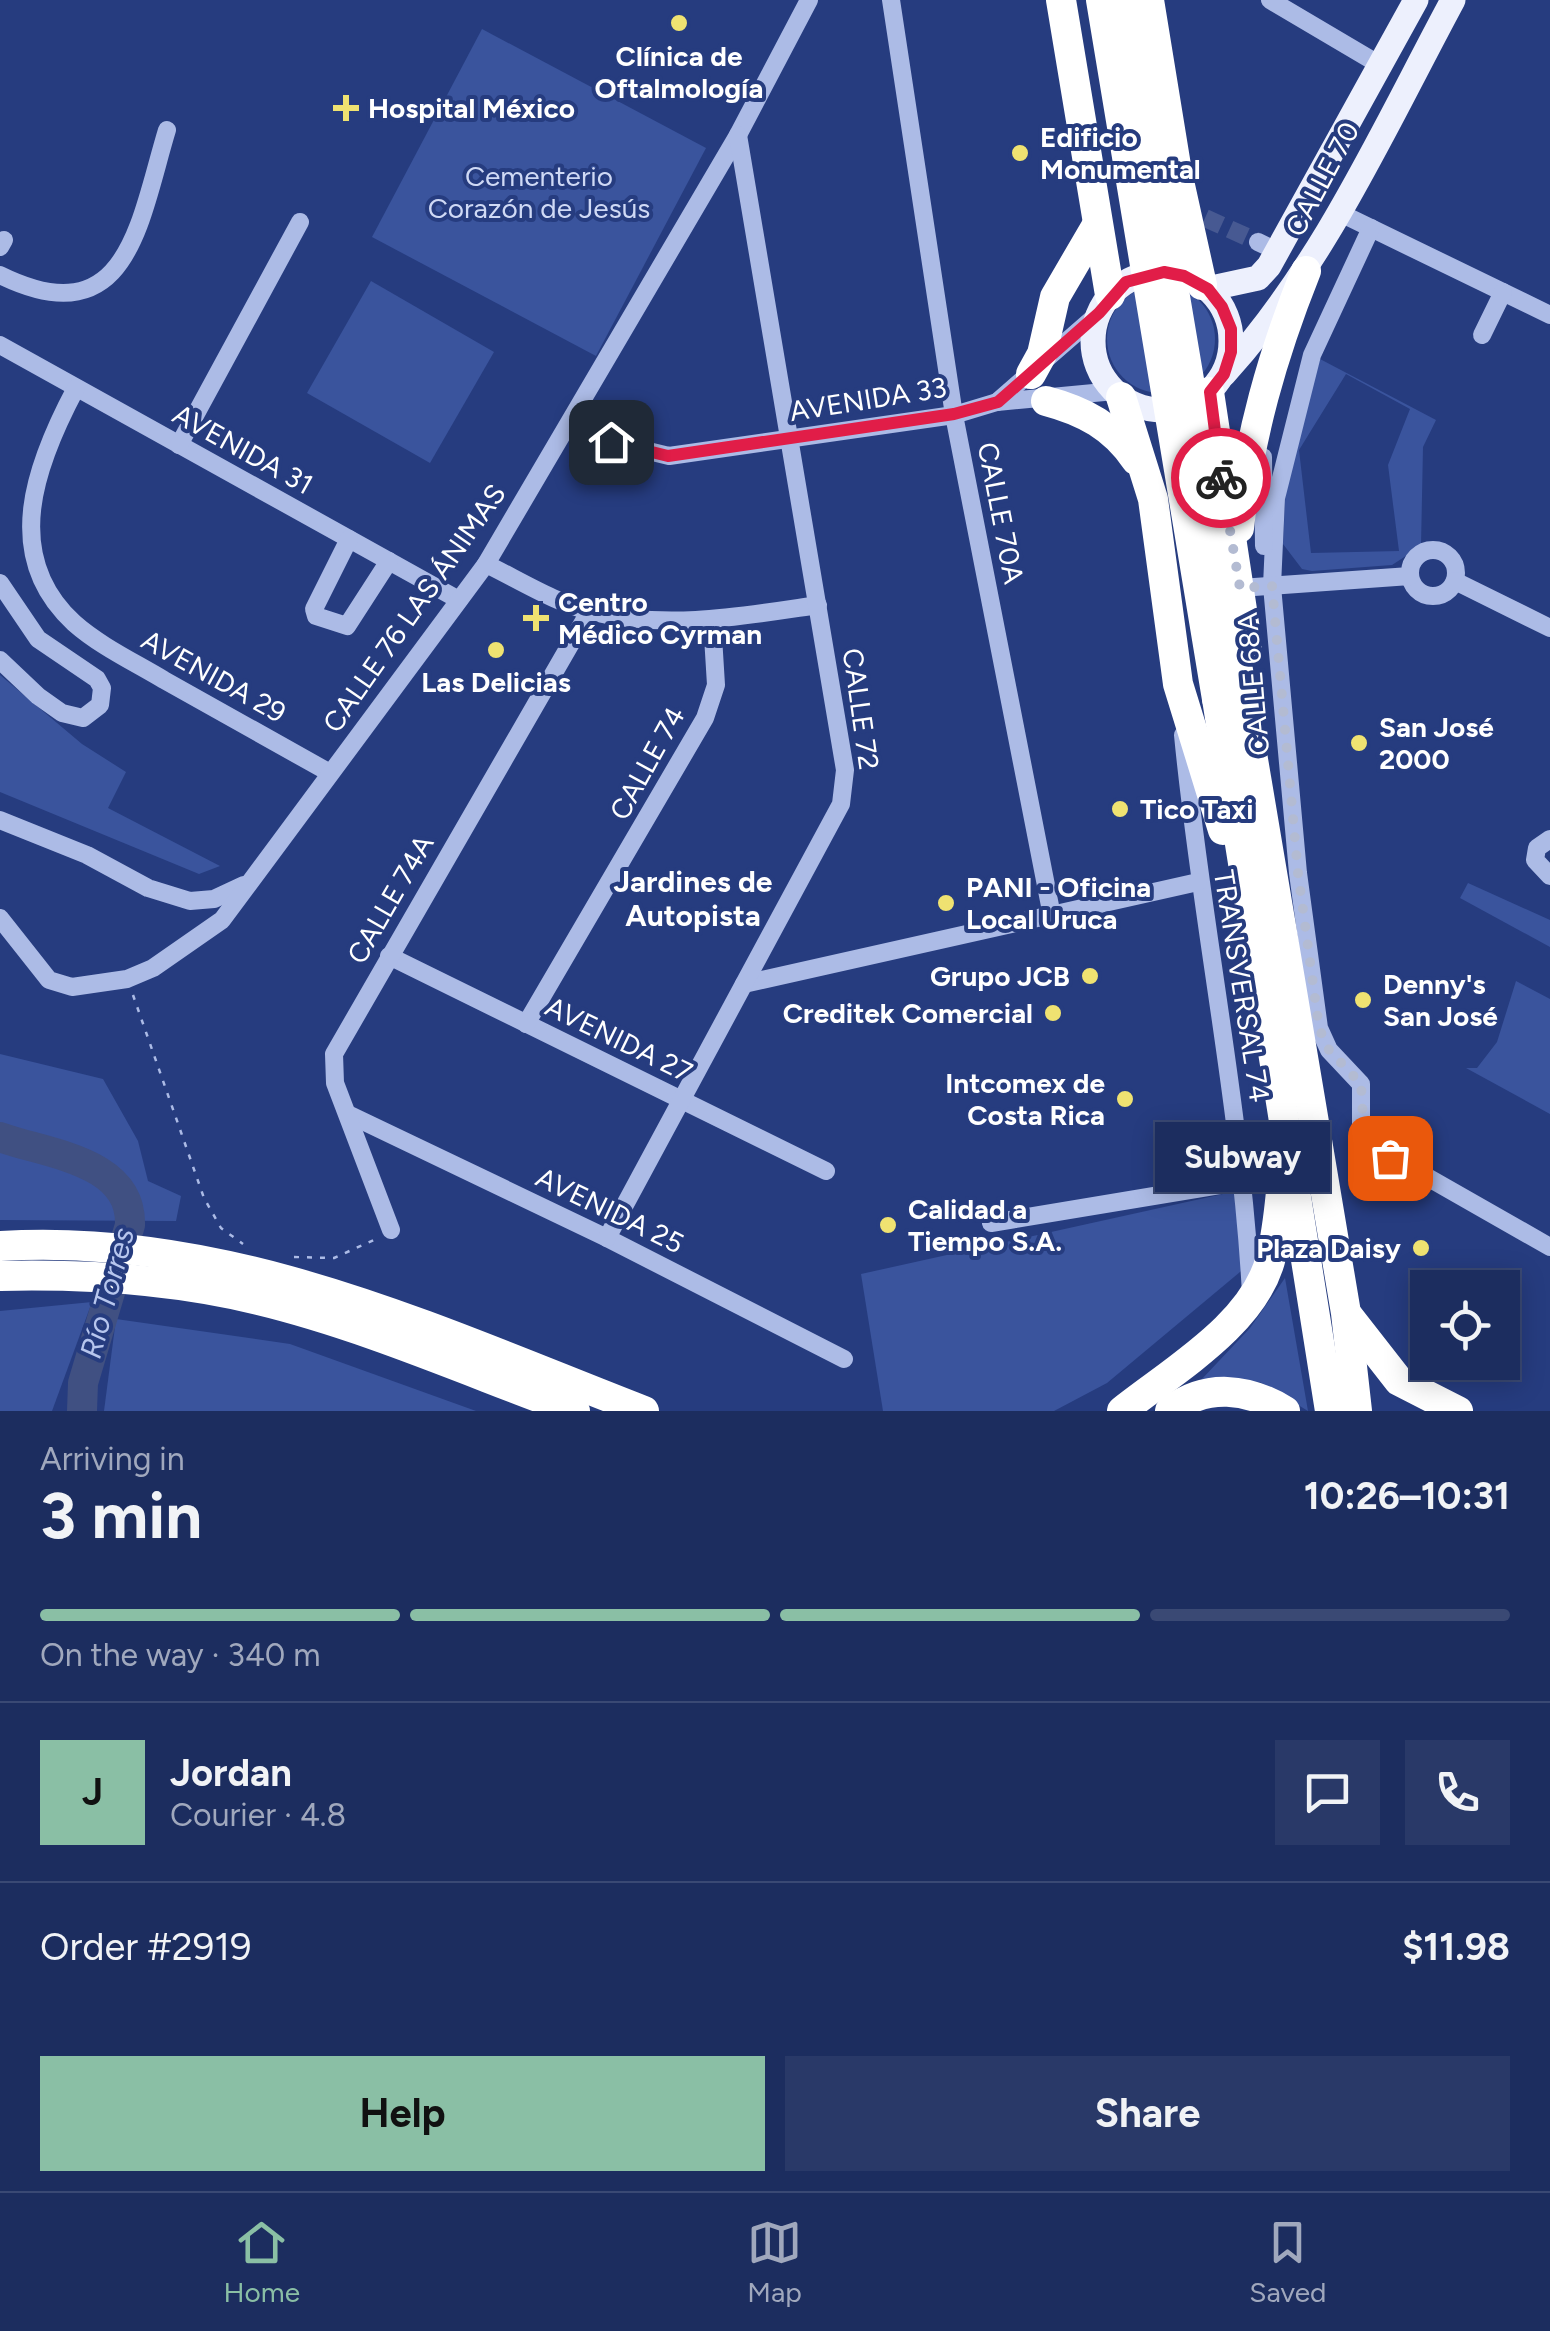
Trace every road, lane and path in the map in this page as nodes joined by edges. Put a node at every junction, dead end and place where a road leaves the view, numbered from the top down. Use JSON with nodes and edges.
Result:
{"nodes":[{"id":1,"x":809,"y":0,"type":"edge"},
{"id":2,"x":891,"y":0,"type":"edge"},
{"id":3,"x":1060,"y":0,"type":"edge"},
{"id":4,"x":1101,"y":0,"type":"edge"},
{"id":5,"x":1125,"y":0,"type":"edge"},
{"id":6,"x":1148,"y":0,"type":"edge"},
{"id":7,"x":1270,"y":0,"type":"edge"},
{"id":8,"x":1416,"y":0,"type":"edge"},
{"id":9,"x":1454,"y":0,"type":"edge"},
{"id":10,"x":1380,"y":65,"type":"junction"},
{"id":11,"x":167,"y":130,"type":"dead end"},
{"id":12,"x":738,"y":135,"type":"junction"},
{"id":13,"x":1177,"y":172,"type":"junction"},
{"id":14,"x":1092,"y":191,"type":"junction"},
{"id":15,"x":1338,"y":212,"type":"junction"},
{"id":16,"x":300,"y":222,"type":"dead end"},
{"id":17,"x":1097,"y":225,"type":"junction"},
{"id":18,"x":1371,"y":228,"type":"junction"},
{"id":19,"x":1306,"y":271,"type":"junction"},
{"id":20,"x":0,"y":275,"type":"edge"},
{"id":21,"x":1205,"y":287,"type":"junction"},
{"id":22,"x":1503,"y":292,"type":"junction"},
{"id":23,"x":1105,"y":304,"type":"junction"},
{"id":24,"x":1550,"y":315,"type":"edge"},
{"id":25,"x":1482,"y":335,"type":"dead end"},
{"id":26,"x":0,"y":345,"type":"edge"},
{"id":27,"x":1272,"y":359,"type":"junction"},
{"id":28,"x":1217,"y":383,"type":"junction"},
{"id":29,"x":1038,"y":387,"type":"junction"},
{"id":30,"x":76,"y":388,"type":"junction"},
{"id":31,"x":1118,"y":394,"type":"junction"},
{"id":32,"x":998,"y":402,"type":"junction"},
{"id":33,"x":954,"y":414,"type":"junction"},
{"id":34,"x":575,"y":418,"type":"junction"},
{"id":35,"x":790,"y":438,"type":"junction"},
{"id":36,"x":179,"y":445,"type":"junction"},
{"id":37,"x":1148,"y":485,"type":"junction"},
{"id":38,"x":1223,"y":494,"type":"junction"},
{"id":39,"x":349,"y":539,"type":"junction"},
{"id":40,"x":389,"y":561,"type":"junction"},
{"id":41,"x":486,"y":564,"type":"junction"},
{"id":42,"x":1238,"y":574,"type":"junction"},
{"id":43,"x":1410,"y":576,"type":"junction"},
{"id":44,"x":1455,"y":582,"type":"junction"},
{"id":45,"x":0,"y":584,"type":"edge"},
{"id":46,"x":1272,"y":586,"type":"junction"},
{"id":47,"x":44,"y":591,"type":"junction"},
{"id":48,"x":460,"y":600,"type":"junction"},
{"id":49,"x":818,"y":604,"type":"junction"},
{"id":50,"x":13,"y":609,"type":"junction"},
{"id":51,"x":590,"y":612,"type":"junction"},
{"id":52,"x":712,"y":620,"type":"junction"},
{"id":53,"x":1550,"y":628,"type":"edge"},
{"id":54,"x":0,"y":660,"type":"edge"},
{"id":55,"x":1178,"y":684,"type":"junction"},
{"id":56,"x":1230,"y":696,"type":"junction"},
{"id":57,"x":330,"y":773,"type":"junction"},
{"id":58,"x":0,"y":820,"type":"edge"},
{"id":59,"x":1550,"y":839,"type":"edge"},
{"id":60,"x":1550,"y":876,"type":"edge"},
{"id":61,"x":1198,"y":882,"type":"junction"},
{"id":62,"x":247,"y":883,"type":"junction"},
{"id":63,"x":1052,"y":916,"type":"junction"},
{"id":64,"x":0,"y":918,"type":"edge"},
{"id":65,"x":1270,"y":938,"type":"junction"},
{"id":66,"x":388,"y":956,"type":"junction"},
{"id":67,"x":128,"y":979,"type":"junction"},
{"id":68,"x":744,"y":984,"type":"junction"},
{"id":69,"x":526,"y":1024,"type":"junction"},
{"id":70,"x":678,"y":1099,"type":"junction"},
{"id":71,"x":350,"y":1115,"type":"junction"},
{"id":72,"x":1288,"y":1132,"type":"junction"},
{"id":73,"x":826,"y":1170,"type":"dead end"},
{"id":74,"x":1244,"y":1181,"type":"junction"},
{"id":75,"x":991,"y":1224,"type":"dead end"},
{"id":76,"x":390,"y":1230,"type":"joint"},
{"id":77,"x":607,"y":1238,"type":"junction"},
{"id":78,"x":0,"y":1246,"type":"edge"},
{"id":79,"x":250,"y":1246,"type":"dead end"},
{"id":80,"x":1550,"y":1247,"type":"edge"},
{"id":81,"x":279,"y":1254,"type":"dead end"},
{"id":82,"x":196,"y":1273,"type":"junction"},
{"id":83,"x":0,"y":1276,"type":"edge"},
{"id":84,"x":1251,"y":1296,"type":"junction"},
{"id":85,"x":1346,"y":1312,"type":"junction"},
{"id":86,"x":844,"y":1359,"type":"dead end"},
{"id":87,"x":575,"y":1411,"type":"edge"},
{"id":88,"x":644,"y":1411,"type":"edge"},
{"id":89,"x":1122,"y":1411,"type":"edge"},
{"id":90,"x":1170,"y":1411,"type":"edge"},
{"id":91,"x":1285,"y":1411,"type":"edge"},
{"id":92,"x":1330,"y":1411,"type":"edge"},
{"id":93,"x":1357,"y":1411,"type":"edge"},
{"id":94,"x":1458,"y":1411,"type":"edge"}],
"edges":[{"from":1,"to":12,"type":"street","name":"CALLE 76 LAS ÁNIMAS"},
{"from":2,"to":33,"type":"street","name":"CALLE 70A"},
{"from":3,"to":14,"type":"highway"},
{"from":4,"to":56,"type":"highway","bridge":true},
{"from":5,"to":56,"type":"highway","bridge":true},
{"from":6,"to":13,"type":"highway"},
{"from":7,"to":10,"type":"street"},
{"from":8,"to":10,"type":"main road","name":"CALLE 70"},
{"from":9,"to":15,"type":"main road","name":"CALLE 70"},
{"from":10,"to":21,"type":"main road","name":"CALLE 70"},
{"from":11,"to":20,"type":"street"},
{"from":12,"to":34,"type":"street","name":"CALLE 76 LAS ÁNIMAS"},
{"from":12,"to":35,"type":"street","name":"CALLE 72"},
{"from":13,"to":14,"type":"highway"},
{"from":13,"to":21,"type":"highway"},
{"from":14,"to":17,"type":"highway"},
{"from":15,"to":18,"type":"street"},
{"from":15,"to":19,"type":"main road","name":"CALLE 70"},
{"from":16,"to":36,"type":"street"},
{"from":17,"to":23,"type":"highway"},
{"from":17,"to":29,"type":"highway"},
{"from":18,"to":22,"type":"street"},
{"from":18,"to":46,"type":"street","name":"CALLE 68A"},
{"from":19,"to":27,"type":"highway"},
{"from":19,"to":28,"type":"main road","name":"CALLE 70"},
{"from":21,"to":23,"type":"main road"},
{"from":21,"to":28,"type":"main road"},
{"from":22,"to":24,"type":"street"},
{"from":22,"to":25,"type":"street"},
{"from":23,"to":29,"type":"street","name":"AVENIDA 33"},
{"from":23,"to":31,"type":"main road"},
{"from":26,"to":30,"type":"street","name":"AVENIDA 31"},
{"from":27,"to":42,"type":"highway"},
{"from":27,"to":46,"type":"street"},
{"from":28,"to":31,"type":"main road"},
{"from":28,"to":38,"type":"highway"},
{"from":29,"to":31,"type":"street","name":"AVENIDA 33"},
{"from":29,"to":32,"type":"street","name":"AVENIDA 33"},
{"from":29,"to":32,"type":"street","name":"AVENIDA 33"},
{"from":29,"to":37,"type":"highway"},
{"from":30,"to":36,"type":"street","name":"AVENIDA 31"},
{"from":30,"to":47,"type":"street"},
{"from":31,"to":37,"type":"highway"},
{"from":32,"to":33,"type":"street","name":"AVENIDA 33"},
{"from":33,"to":35,"type":"street","name":"AVENIDA 33"},
{"from":33,"to":63,"type":"street","name":"CALLE 70A"},
{"from":34,"to":35,"type":"street","name":"AVENIDA 33"},
{"from":34,"to":41,"type":"street","name":"CALLE 76 LAS ÁNIMAS"},
{"from":35,"to":49,"type":"street","name":"CALLE 72"},
{"from":36,"to":39,"type":"street","name":"AVENIDA 31"},
{"from":37,"to":38,"type":"highway"},
{"from":37,"to":55,"type":"highway"},
{"from":38,"to":42,"type":"highway"},
{"from":39,"to":40,"type":"street","name":"AVENIDA 31"},
{"from":39,"to":40,"type":"street"},
{"from":40,"to":48,"type":"street","name":"AVENIDA 31"},
{"from":41,"to":48,"type":"street","name":"CALLE 76 LAS ÁNIMAS"},
{"from":41,"to":51,"type":"street"},
{"from":42,"to":46,"type":"street"},
{"from":42,"to":65,"type":"highway"},
{"from":43,"to":44,"type":"street"},
{"from":43,"to":44,"type":"street"},
{"from":43,"to":46,"type":"street"},
{"from":44,"to":53,"type":"street"},
{"from":45,"to":50,"type":"street"},
{"from":46,"to":80,"type":"street","name":"CALLE 68A"},
{"from":47,"to":50,"type":"street"},
{"from":47,"to":57,"type":"street","name":"AVENIDA 29"},
{"from":48,"to":57,"type":"street","name":"CALLE 76 LAS ÁNIMAS"},
{"from":49,"to":52,"type":"street"},
{"from":49,"to":68,"type":"street","name":"CALLE 72"},
{"from":50,"to":54,"type":"street"},
{"from":51,"to":52,"type":"street"},
{"from":51,"to":66,"type":"street","name":"CALLE 74A"},
{"from":52,"to":69,"type":"street","name":"CALLE 74"},
{"from":55,"to":61,"type":"street","name":"TRANSVERSAL 74"},
{"from":55,"to":65,"type":"highway"},
{"from":56,"to":65,"type":"highway"},
{"from":57,"to":62,"type":"street","name":"CALLE 76 LAS ÁNIMAS"},
{"from":58,"to":62,"type":"street"},
{"from":59,"to":60,"type":"street"},
{"from":61,"to":63,"type":"street"},
{"from":61,"to":74,"type":"street","name":"TRANSVERSAL 74"},
{"from":62,"to":67,"type":"street","name":"CALLE 76 LAS ÁNIMAS"},
{"from":63,"to":68,"type":"street"},
{"from":64,"to":67,"type":"street","name":"CALLE 76 LAS ÁNIMAS"},
{"from":65,"to":72,"type":"highway"},
{"from":65,"to":85,"type":"highway"},
{"from":66,"to":69,"type":"street","name":"AVENIDA 27"},
{"from":66,"to":71,"type":"street","name":"CALLE 74A"},
{"from":67,"to":79,"type":"path"},
{"from":68,"to":70,"type":"street","name":"CALLE 72"},
{"from":69,"to":70,"type":"street","name":"AVENIDA 27"},
{"from":70,"to":73,"type":"street","name":"AVENIDA 27"},
{"from":70,"to":77,"type":"street","name":"CALLE 72"},
{"from":71,"to":76,"type":"street","name":"CALLE 74A"},
{"from":71,"to":77,"type":"street","name":"AVENIDA 25"},
{"from":72,"to":84,"type":"highway"},
{"from":72,"to":92,"type":"highway"},
{"from":74,"to":75,"type":"street"},
{"from":74,"to":84,"type":"street","name":"TRANSVERSAL 74"},
{"from":76,"to":81,"type":"path"},
{"from":77,"to":86,"type":"street","name":"AVENIDA 25"},
{"from":78,"to":82,"type":"highway"},
{"from":82,"to":83,"type":"highway"},
{"from":82,"to":87,"type":"highway"},
{"from":82,"to":88,"type":"highway"},
{"from":84,"to":89,"type":"highway"},
{"from":85,"to":93,"type":"highway"},
{"from":85,"to":94,"type":"highway"},
{"from":90,"to":91,"type":"highway"}]}
